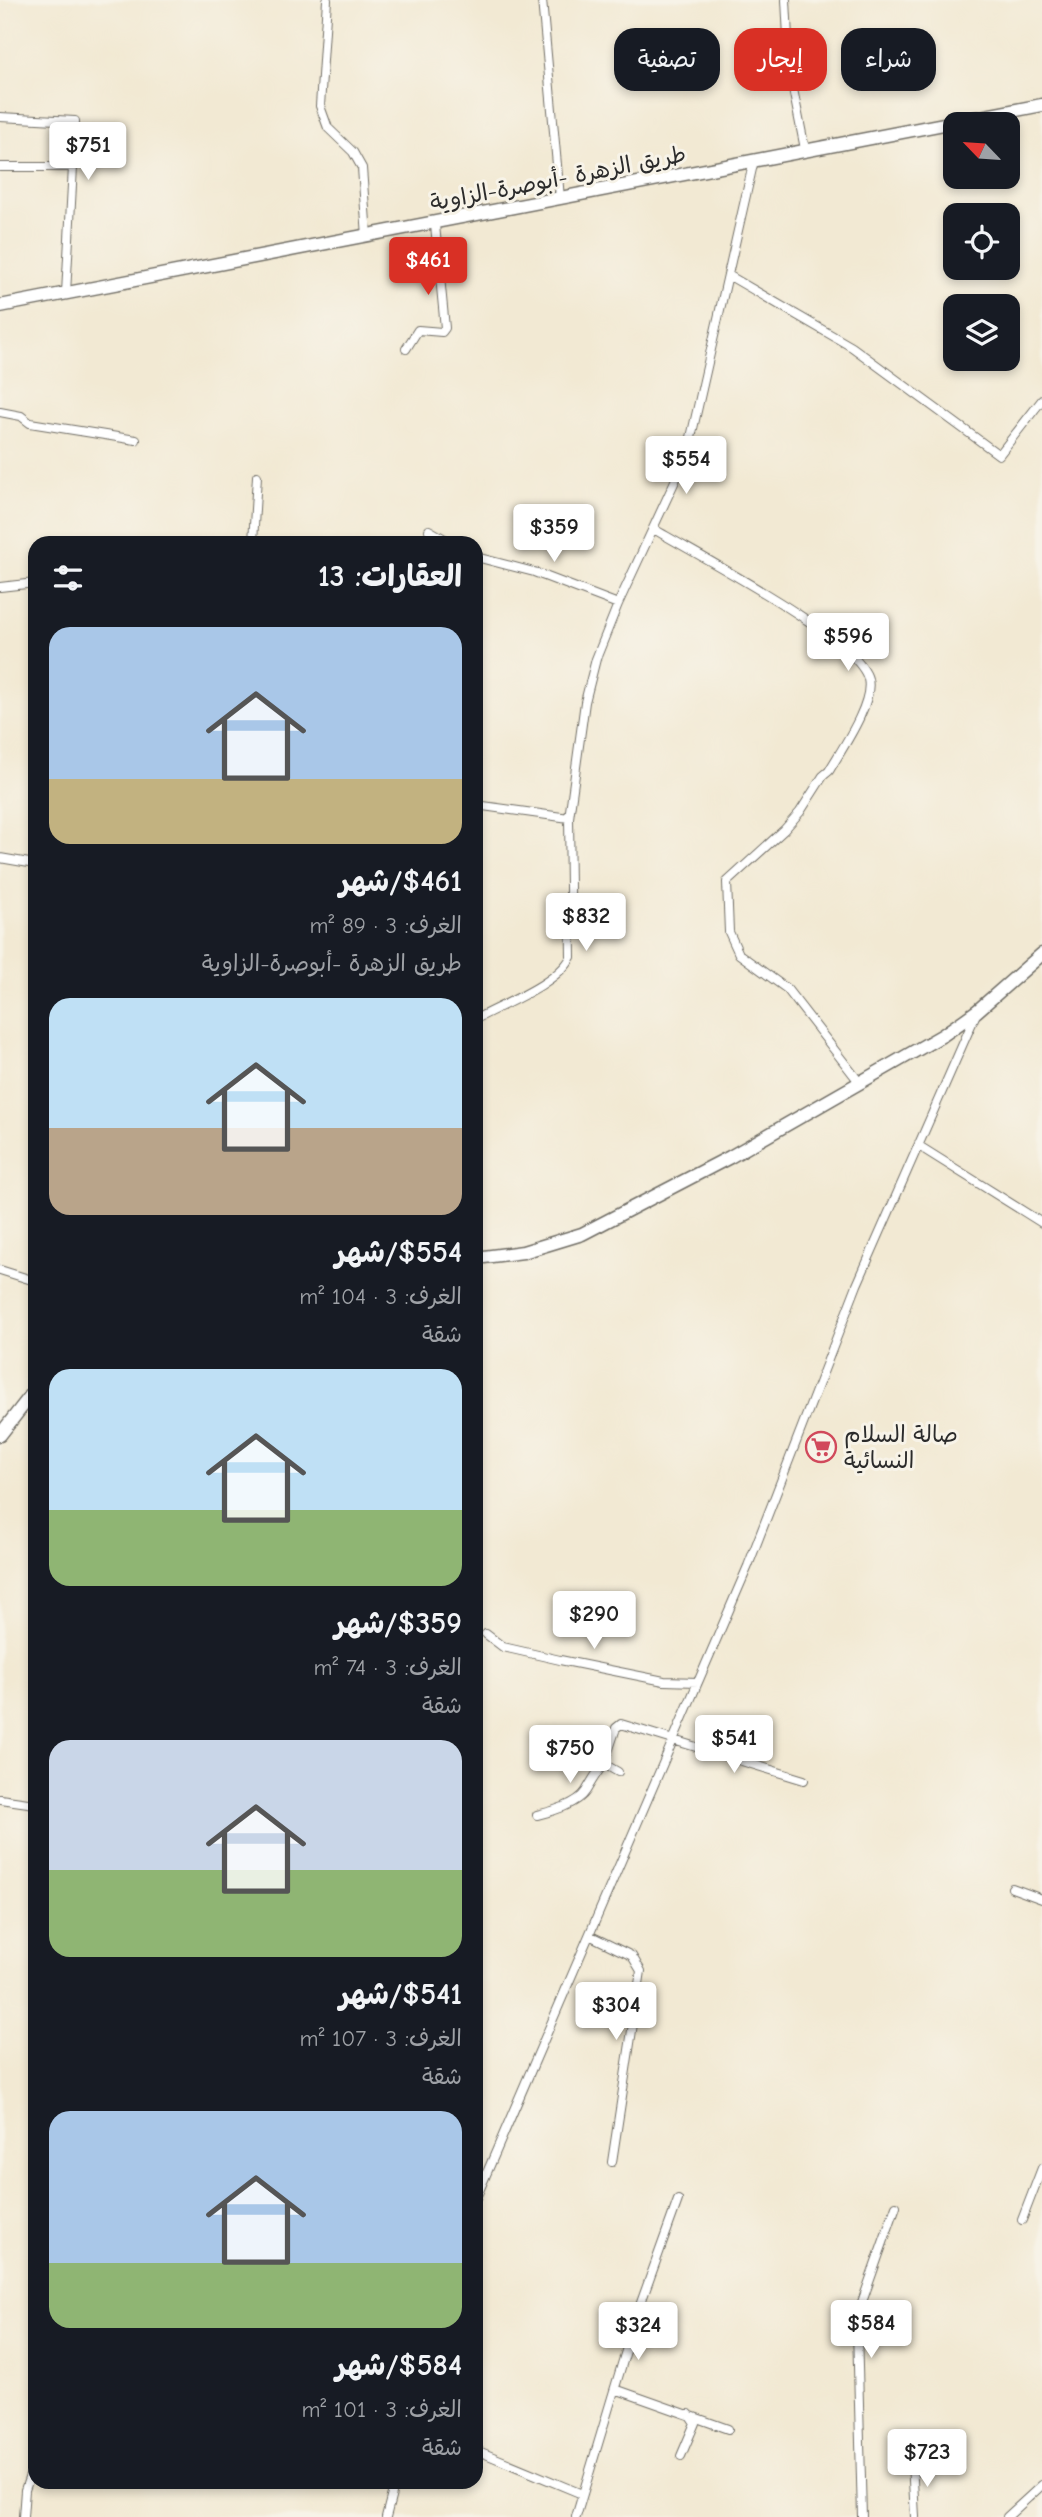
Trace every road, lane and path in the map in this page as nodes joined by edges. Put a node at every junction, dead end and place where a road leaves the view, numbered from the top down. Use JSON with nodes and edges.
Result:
{"nodes":[{"id":1,"x":327,"y":0,"type":"edge"},
{"id":2,"x":542,"y":0,"type":"edge"},
{"id":3,"x":786,"y":0,"type":"edge"},
{"id":4,"x":1042,"y":106,"type":"edge"},
{"id":5,"x":0,"y":117,"type":"edge"},
{"id":6,"x":805,"y":149,"type":"junction"},
{"id":7,"x":754,"y":160,"type":"junction"},
{"id":8,"x":0,"y":167,"type":"edge"},
{"id":9,"x":73,"y":167,"type":"junction"},
{"id":10,"x":560,"y":198,"type":"junction"},
{"id":11,"x":435,"y":225,"type":"junction"},
{"id":12,"x":367,"y":236,"type":"junction"},
{"id":13,"x":728,"y":275,"type":"junction"},
{"id":14,"x":66,"y":293,"type":"junction"},
{"id":15,"x":0,"y":306,"type":"edge"},
{"id":16,"x":406,"y":349,"type":"dead end"},
{"id":17,"x":1042,"y":400,"type":"edge"},
{"id":18,"x":0,"y":412,"type":"edge"},
{"id":19,"x":135,"y":440,"type":"dead end"},
{"id":20,"x":257,"y":476,"type":"dead end"},
{"id":21,"x":654,"y":529,"type":"junction"},
{"id":22,"x":429,"y":530,"type":"dead end"},
{"id":23,"x":253,"y":536,"type":"edge"},
{"id":24,"x":440,"y":536,"type":"edge"},
{"id":25,"x":483,"y":559,"type":"edge"},
{"id":26,"x":28,"y":584,"type":"edge"},
{"id":27,"x":0,"y":587,"type":"edge"},
{"id":28,"x":618,"y":604,"type":"junction"},
{"id":29,"x":483,"y":806,"type":"edge"},
{"id":30,"x":569,"y":818,"type":"junction"},
{"id":31,"x":0,"y":858,"type":"edge"},
{"id":32,"x":28,"y":862,"type":"edge"},
{"id":33,"x":1042,"y":954,"type":"edge"},
{"id":34,"x":977,"y":1011,"type":"junction"},
{"id":35,"x":483,"y":1015,"type":"edge"},
{"id":36,"x":860,"y":1083,"type":"junction"},
{"id":37,"x":919,"y":1146,"type":"junction"},
{"id":38,"x":1042,"y":1223,"type":"edge"},
{"id":39,"x":483,"y":1257,"type":"edge"},
{"id":40,"x":0,"y":1270,"type":"edge"},
{"id":41,"x":28,"y":1279,"type":"edge"},
{"id":42,"x":28,"y":1400,"type":"edge"},
{"id":43,"x":0,"y":1436,"type":"edge"},
{"id":44,"x":486,"y":1634,"type":"dead end"},
{"id":45,"x":698,"y":1682,"type":"junction"},
{"id":46,"x":672,"y":1742,"type":"junction"},
{"id":47,"x":604,"y":1764,"type":"junction"},
{"id":48,"x":618,"y":1772,"type":"dead end"},
{"id":49,"x":804,"y":1780,"type":"dead end"},
{"id":50,"x":0,"y":1799,"type":"edge"},
{"id":51,"x":28,"y":1803,"type":"edge"},
{"id":52,"x":537,"y":1815,"type":"dead end"},
{"id":53,"x":1012,"y":1888,"type":"dead end"},
{"id":54,"x":1042,"y":1899,"type":"edge"},
{"id":55,"x":591,"y":1937,"type":"junction"},
{"id":56,"x":612,"y":2162,"type":"dead end"},
{"id":57,"x":1042,"y":2168,"type":"edge"},
{"id":58,"x":483,"y":2182,"type":"edge"},
{"id":59,"x":678,"y":2200,"type":"dead end"},
{"id":60,"x":897,"y":2206,"type":"dead end"},
{"id":61,"x":1022,"y":2220,"type":"dead end"},
{"id":62,"x":615,"y":2389,"type":"junction"},
{"id":63,"x":689,"y":2414,"type":"junction"},
{"id":64,"x":728,"y":2430,"type":"dead end"},
{"id":65,"x":483,"y":2453,"type":"edge"},
{"id":66,"x":681,"y":2456,"type":"dead end"},
{"id":67,"x":912,"y":2462,"type":"dead end"},
{"id":68,"x":28,"y":2481,"type":"edge"},
{"id":69,"x":1042,"y":2485,"type":"edge"},
{"id":70,"x":393,"y":2489,"type":"edge"},
{"id":71,"x":582,"y":2494,"type":"junction"},
{"id":72,"x":23,"y":2517,"type":"edge"},
{"id":73,"x":386,"y":2517,"type":"edge"},
{"id":74,"x":576,"y":2517,"type":"edge"},
{"id":75,"x":862,"y":2517,"type":"edge"},
{"id":76,"x":915,"y":2517,"type":"edge"},
{"id":77,"x":1007,"y":2517,"type":"edge"}],
"edges":[{"from":1,"to":12,"type":"street"},
{"from":2,"to":10,"type":"street"},
{"from":3,"to":6,"type":"street"},
{"from":4,"to":6,"type":"main road","name":"طريق الزهرة -أبوصرة-الزاوية"},
{"from":5,"to":9,"type":"street"},
{"from":6,"to":7,"type":"main road","name":"طريق الزهرة -أبوصرة-الزاوية"},
{"from":7,"to":10,"type":"main road","name":"طريق الزهرة -أبوصرة-الزاوية"},
{"from":7,"to":13,"type":"street"},
{"from":8,"to":9,"type":"street"},
{"from":9,"to":14,"type":"street"},
{"from":10,"to":11,"type":"main road","name":"طريق الزهرة -أبوصرة-الزاوية"},
{"from":11,"to":12,"type":"main road","name":"طريق الزهرة -أبوصرة-الزاوية"},
{"from":11,"to":16,"type":"street"},
{"from":12,"to":14,"type":"main road","name":"طريق الزهرة -أبوصرة-الزاوية"},
{"from":13,"to":17,"type":"street"},
{"from":13,"to":21,"type":"street"},
{"from":14,"to":15,"type":"main road","name":"طريق الزهرة -أبوصرة-الزاوية"},
{"from":18,"to":19,"type":"street"},
{"from":20,"to":23,"type":"street"},
{"from":21,"to":28,"type":"street"},
{"from":21,"to":36,"type":"street"},
{"from":22,"to":24,"type":"street"},
{"from":25,"to":28,"type":"street"},
{"from":26,"to":27,"type":"street"},
{"from":28,"to":30,"type":"street"},
{"from":29,"to":30,"type":"street"},
{"from":30,"to":35,"type":"street"},
{"from":31,"to":32,"type":"street"},
{"from":33,"to":34,"type":"main road"},
{"from":34,"to":36,"type":"main road"},
{"from":34,"to":37,"type":"street"},
{"from":36,"to":39,"type":"main road"},
{"from":37,"to":38,"type":"street"},
{"from":37,"to":45,"type":"street"},
{"from":40,"to":41,"type":"street"},
{"from":42,"to":43,"type":"main road"},
{"from":44,"to":45,"type":"street"},
{"from":45,"to":46,"type":"street"},
{"from":46,"to":47,"type":"street"},
{"from":46,"to":49,"type":"street"},
{"from":46,"to":55,"type":"street"},
{"from":47,"to":48,"type":"street"},
{"from":47,"to":52,"type":"street"},
{"from":50,"to":51,"type":"street"},
{"from":53,"to":54,"type":"street"},
{"from":55,"to":56,"type":"street"},
{"from":55,"to":58,"type":"street"},
{"from":57,"to":61,"type":"street"},
{"from":59,"to":62,"type":"street"},
{"from":60,"to":75,"type":"street"},
{"from":62,"to":63,"type":"street"},
{"from":62,"to":71,"type":"street"},
{"from":63,"to":64,"type":"street"},
{"from":63,"to":66,"type":"street"},
{"from":65,"to":71,"type":"street"},
{"from":67,"to":76,"type":"street"},
{"from":68,"to":72,"type":"street"},
{"from":69,"to":77,"type":"street"},
{"from":70,"to":73,"type":"street"},
{"from":71,"to":74,"type":"street"}]}
